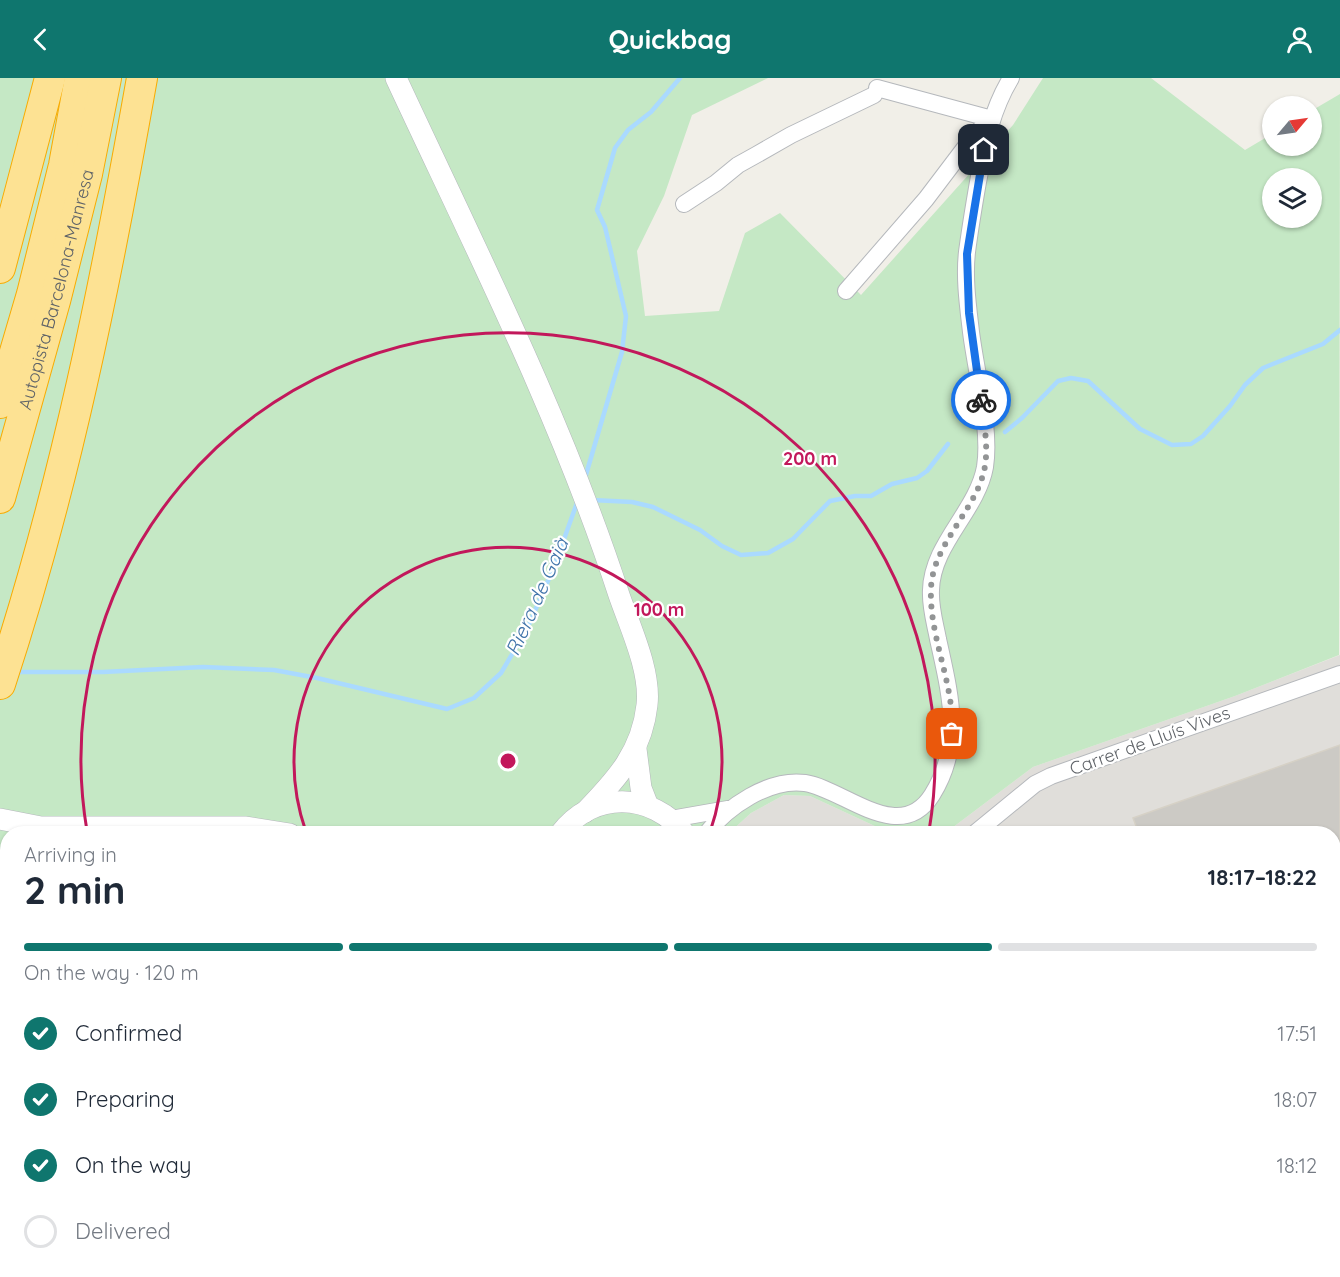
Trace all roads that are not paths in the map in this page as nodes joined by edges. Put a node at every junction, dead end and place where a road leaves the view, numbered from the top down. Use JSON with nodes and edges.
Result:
{"nodes":[{"id":1,"x":50,"y":78,"type":"edge"},
{"id":2,"x":80,"y":78,"type":"edge"},
{"id":3,"x":106,"y":78,"type":"edge"},
{"id":4,"x":142,"y":78,"type":"edge"},
{"id":5,"x":396,"y":78,"type":"edge"},
{"id":6,"x":1011,"y":78,"type":"edge"},
{"id":7,"x":992,"y":119,"type":"junction"},
{"id":8,"x":684,"y":204,"type":"dead end"},
{"id":9,"x":0,"y":268,"type":"edge"},
{"id":10,"x":846,"y":291,"type":"dead end"},
{"id":11,"x":0,"y":403,"type":"edge"},
{"id":12,"x":0,"y":498,"type":"edge"},
{"id":13,"x":1340,"y":674,"type":"edge"},
{"id":14,"x":0,"y":684,"type":"edge"},
{"id":15,"x":636,"y":749,"type":"junction"},
{"id":16,"x":648,"y":806,"type":"junction"},
{"id":17,"x":732,"y":808,"type":"junction"},
{"id":18,"x":585,"y":812,"type":"junction"},
{"id":19,"x":4,"y":820,"type":"edge"},
{"id":20,"x":36,"y":826,"type":"edge"},
{"id":21,"x":565,"y":826,"type":"edge"},
{"id":22,"x":678,"y":826,"type":"edge"},
{"id":23,"x":713,"y":826,"type":"edge"},
{"id":24,"x":984,"y":826,"type":"edge"}],
"edges":[{"from":1,"to":9,"type":"highway"},
{"from":2,"to":11,"type":"highway","name":"Autopista Barcelona-Manresa"},
{"from":3,"to":12,"type":"highway","name":"Autopista Barcelona-Manresa"},
{"from":4,"to":14,"type":"highway"},
{"from":5,"to":15,"type":"street"},
{"from":6,"to":7,"type":"street"},
{"from":7,"to":8,"type":"street"},
{"from":7,"to":10,"type":"street"},
{"from":7,"to":17,"type":"street"},
{"from":13,"to":24,"type":"street","name":"Carrer de Lluís Vives"},
{"from":15,"to":16,"type":"street"},
{"from":15,"to":18,"type":"street"},
{"from":16,"to":18,"type":"street"},
{"from":16,"to":22,"type":"street"},
{"from":17,"to":22,"type":"street"},
{"from":17,"to":23,"type":"street"},
{"from":18,"to":21,"type":"street"},
{"from":19,"to":20,"type":"street"}]}
